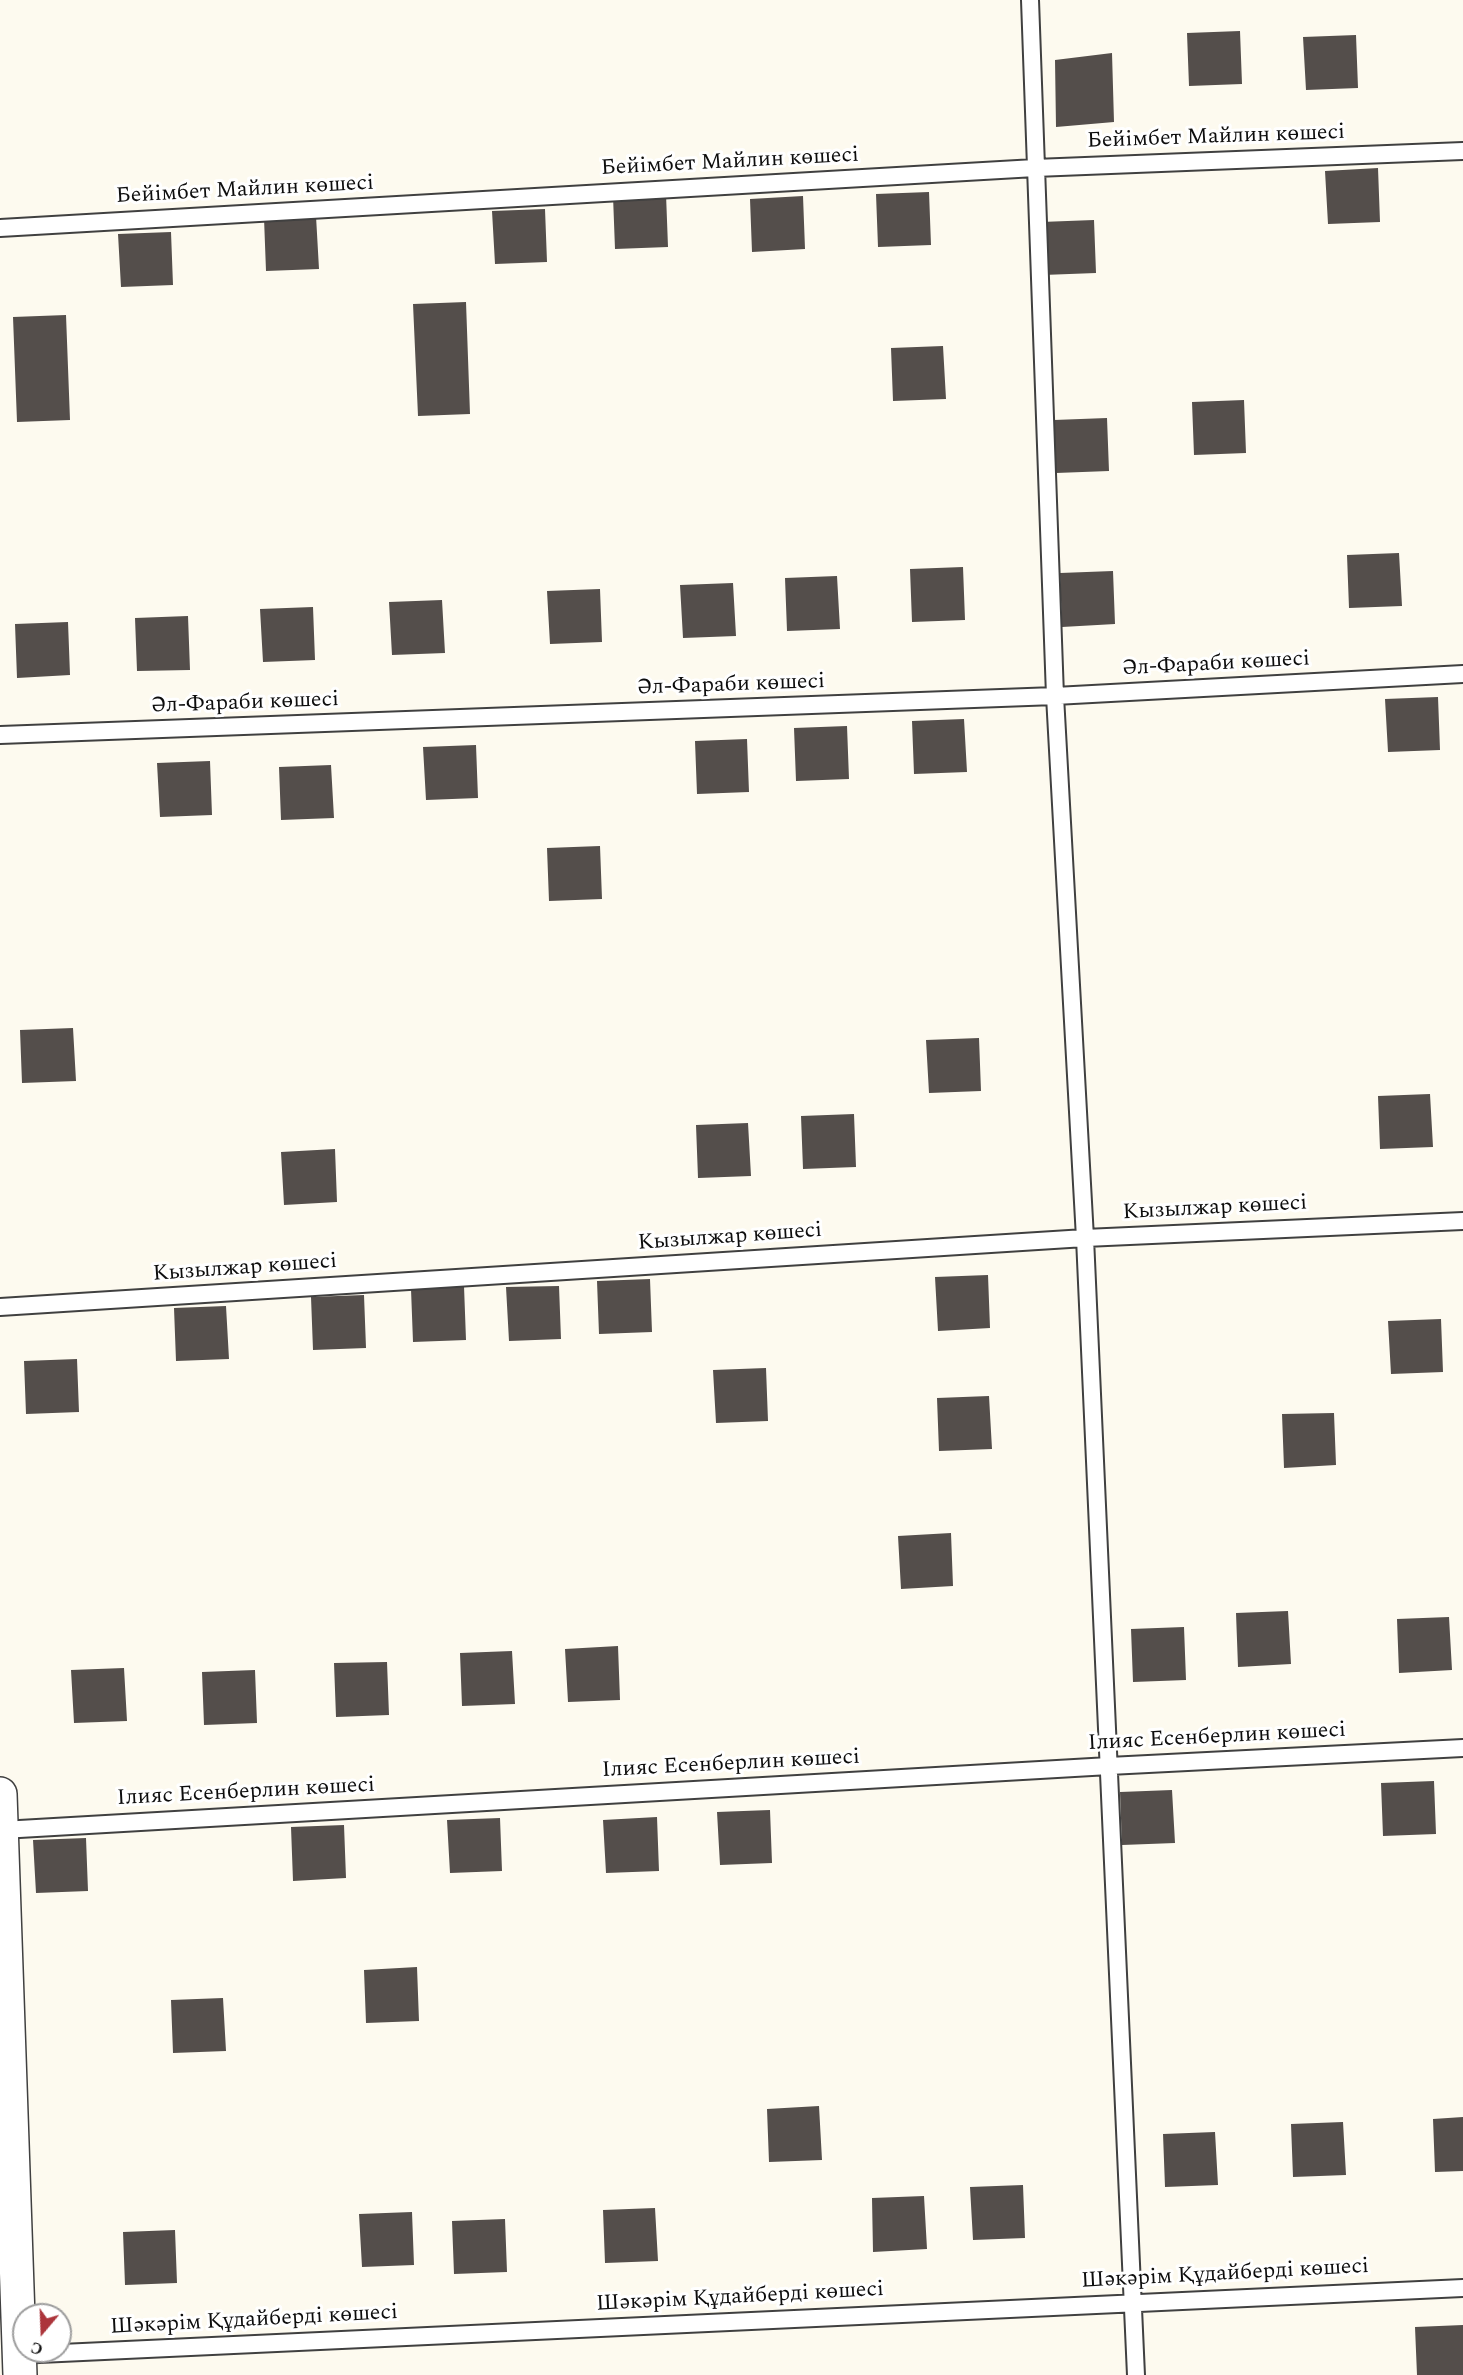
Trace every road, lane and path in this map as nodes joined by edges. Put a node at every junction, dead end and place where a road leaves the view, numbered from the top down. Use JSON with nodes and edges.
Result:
{"nodes":[{"id":1,"x":1030,"y":0,"type":"edge"},
{"id":2,"x":1463,"y":151,"type":"edge"},
{"id":3,"x":1035,"y":168,"type":"junction"},
{"id":4,"x":0,"y":228,"type":"edge"},
{"id":5,"x":1463,"y":674,"type":"edge"},
{"id":6,"x":1055,"y":696,"type":"junction"},
{"id":7,"x":0,"y":735,"type":"edge"},
{"id":8,"x":1463,"y":1221,"type":"edge"},
{"id":9,"x":1085,"y":1238,"type":"junction"},
{"id":10,"x":0,"y":1307,"type":"edge"},
{"id":11,"x":1463,"y":1748,"type":"edge"},
{"id":12,"x":1109,"y":1766,"type":"junction"},
{"id":13,"x":0,"y":1794,"type":"edge"},
{"id":14,"x":2,"y":1830,"type":"junction"},
{"id":15,"x":1463,"y":2288,"type":"edge"},
{"id":16,"x":1131,"y":2302,"type":"junction"},
{"id":17,"x":19,"y":2365,"type":"edge"},
{"id":18,"x":1136,"y":2375,"type":"edge"}],
"edges":[{"from":1,"to":3,"type":"lane"},
{"from":2,"to":3,"type":"lane","name":"Бейімбет Майлин көшесі"},
{"from":3,"to":4,"type":"lane","name":"Бейімбет Майлин көшесі"},
{"from":3,"to":6,"type":"lane"},
{"from":5,"to":6,"type":"lane","name":"Әл-Фараби көшесі"},
{"from":6,"to":7,"type":"lane","name":"Әл-Фараби көшесі"},
{"from":6,"to":9,"type":"lane"},
{"from":8,"to":9,"type":"lane","name":"Кызылжар көшесі"},
{"from":9,"to":10,"type":"lane","name":"Кызылжар көшесі"},
{"from":9,"to":12,"type":"lane"},
{"from":11,"to":12,"type":"lane","name":"Ілияс Есенберлин көшесі"},
{"from":12,"to":14,"type":"lane","name":"Ілияс Есенберлин көшесі"},
{"from":12,"to":16,"type":"lane"},
{"from":13,"to":14,"type":"street"},
{"from":14,"to":17,"type":"street"},
{"from":15,"to":16,"type":"lane","name":"Шәкәрім Құдайберді көшесі"},
{"from":16,"to":17,"type":"lane","name":"Шәкәрім Құдайберді көшесі"},
{"from":16,"to":18,"type":"lane"}]}
